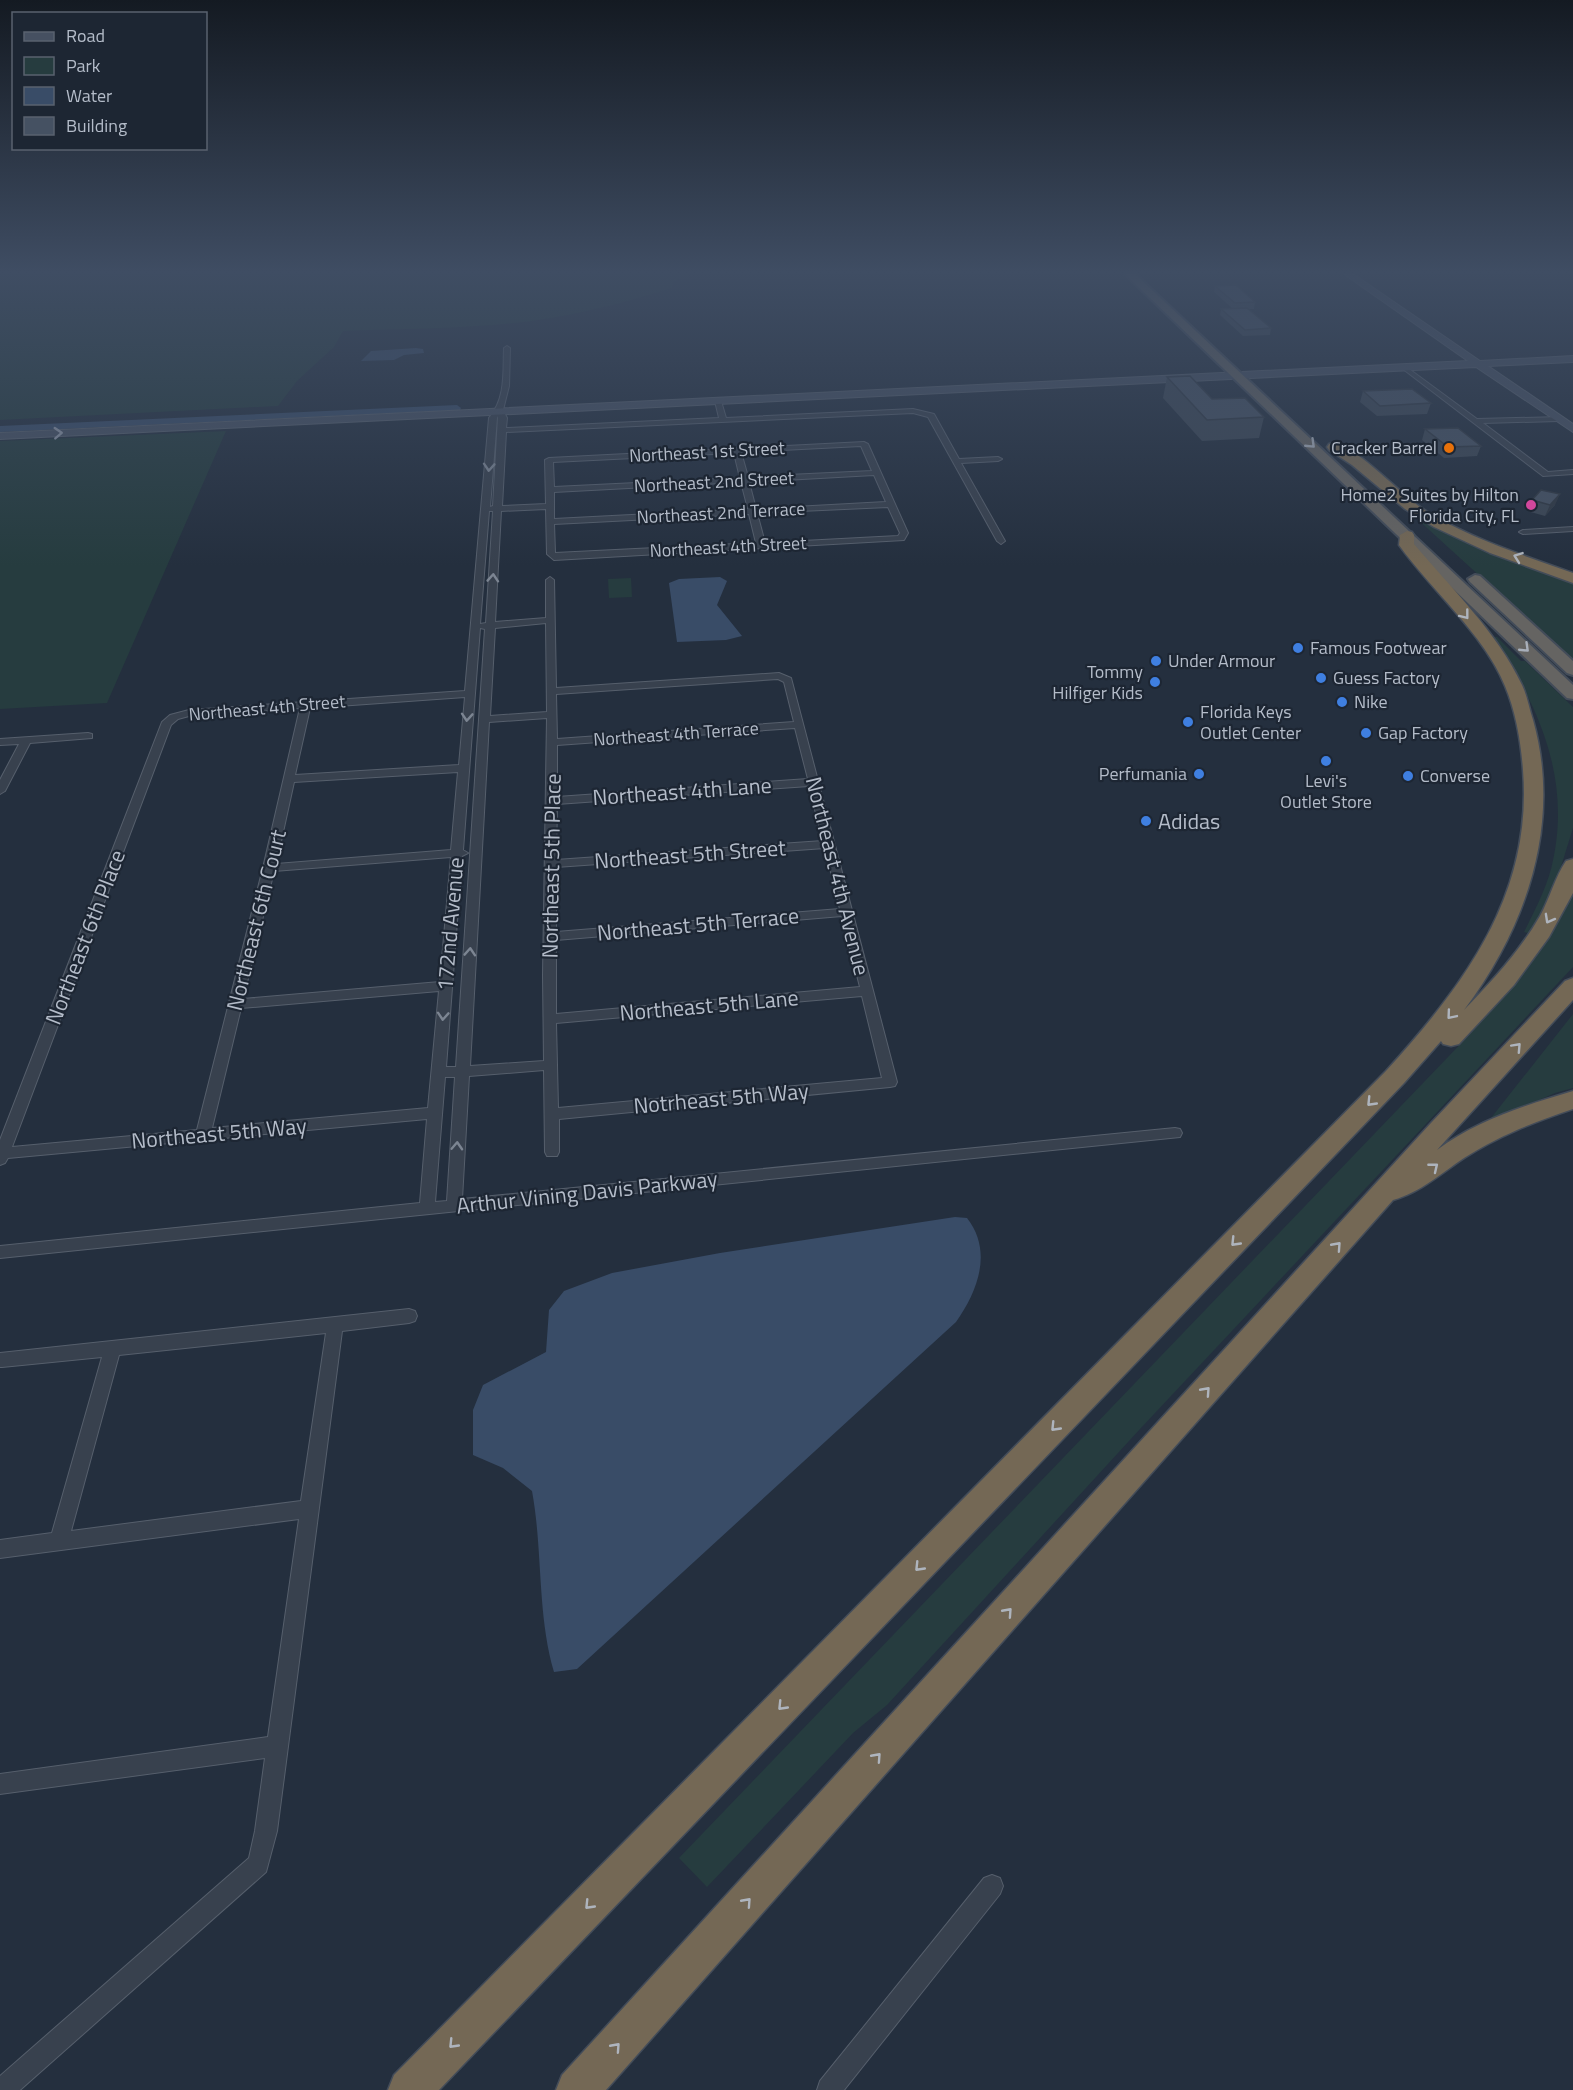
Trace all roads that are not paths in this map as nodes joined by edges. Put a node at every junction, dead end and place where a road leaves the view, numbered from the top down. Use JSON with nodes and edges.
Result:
{"nodes":[{"id":1,"x":505,"y":372,"type":"edge"},
{"id":2,"x":1233,"y":372,"type":"junction"},
{"id":3,"x":1254,"y":372,"type":"edge"},
{"id":4,"x":1410,"y":372,"type":"edge"},
{"id":5,"x":1492,"y":372,"type":"edge"},
{"id":6,"x":944,"y":386,"type":"junction"},
{"id":7,"x":1272,"y":388,"type":"dead end"},
{"id":8,"x":435,"y":403,"type":"dead end"},
{"id":9,"x":502,"y":406,"type":"junction"},
{"id":10,"x":728,"y":408,"type":"junction"},
{"id":11,"x":1555,"y":417,"type":"junction"},
{"id":12,"x":723,"y":420,"type":"junction"},
{"id":13,"x":1475,"y":421,"type":"junction"},
{"id":14,"x":1573,"y":429,"type":"edge"},
{"id":15,"x":502,"y":430,"type":"junction"},
{"id":16,"x":0,"y":436,"type":"edge"},
{"id":17,"x":1330,"y":444,"type":"joint"},
{"id":18,"x":736,"y":451,"type":"junction"},
{"id":19,"x":998,"y":459,"type":"dead end"},
{"id":20,"x":956,"y":461,"type":"junction"},
{"id":21,"x":1573,"y":472,"type":"edge"},
{"id":22,"x":878,"y":473,"type":"junction"},
{"id":23,"x":744,"y":480,"type":"junction"},
{"id":24,"x":550,"y":490,"type":"junction"},
{"id":25,"x":891,"y":504,"type":"junction"},
{"id":26,"x":550,"y":506,"type":"junction"},
{"id":27,"x":497,"y":508,"type":"junction"},
{"id":28,"x":486,"y":509,"type":"junction"},
{"id":29,"x":752,"y":511,"type":"junction"},
{"id":30,"x":550,"y":522,"type":"junction"},
{"id":31,"x":1573,"y":529,"type":"edge"},
{"id":32,"x":1523,"y":532,"type":"dead end"},
{"id":33,"x":1427,"y":535,"type":"dead end"},
{"id":34,"x":1407,"y":536,"type":"junction"},
{"id":35,"x":1000,"y":541,"type":"dead end"},
{"id":36,"x":761,"y":545,"type":"junction"},
{"id":37,"x":1462,"y":567,"type":"dead end"},
{"id":38,"x":1573,"y":578,"type":"edge"},
{"id":39,"x":550,"y":580,"type":"dead end"},
{"id":40,"x":550,"y":620,"type":"junction"},
{"id":41,"x":490,"y":631,"type":"junction"},
{"id":42,"x":474,"y":632,"type":"junction"},
{"id":43,"x":1573,"y":670,"type":"edge"},
{"id":44,"x":550,"y":691,"type":"junction"},
{"id":45,"x":468,"y":694,"type":"junction"},
{"id":46,"x":1573,"y":694,"type":"edge"},
{"id":47,"x":306,"y":704,"type":"junction"},
{"id":48,"x":550,"y":715,"type":"junction"},
{"id":49,"x":174,"y":717,"type":"joint"},
{"id":50,"x":484,"y":719,"type":"junction"},
{"id":51,"x":800,"y":725,"type":"junction"},
{"id":52,"x":88,"y":736,"type":"dead end"},
{"id":53,"x":26,"y":740,"type":"junction"},
{"id":54,"x":0,"y":742,"type":"edge"},
{"id":55,"x":552,"y":742,"type":"junction"},
{"id":56,"x":463,"y":768,"type":"junction"},
{"id":57,"x":289,"y":779,"type":"junction"},
{"id":58,"x":814,"y":782,"type":"junction"},
{"id":59,"x":0,"y":791,"type":"edge"},
{"id":60,"x":550,"y":801,"type":"junction"},
{"id":61,"x":830,"y":844,"type":"junction"},
{"id":62,"x":476,"y":852,"type":"junction"},
{"id":63,"x":456,"y":853,"type":"junction"},
{"id":64,"x":550,"y":864,"type":"junction"},
{"id":65,"x":1573,"y":865,"type":"edge"},
{"id":66,"x":269,"y":868,"type":"junction"},
{"id":67,"x":847,"y":912,"type":"junction"},
{"id":68,"x":550,"y":936,"type":"junction"},
{"id":69,"x":445,"y":986,"type":"junction"},
{"id":70,"x":1573,"y":986,"type":"edge"},
{"id":71,"x":867,"y":991,"type":"junction"},
{"id":72,"x":236,"y":1004,"type":"junction"},
{"id":73,"x":551,"y":1019,"type":"junction"},
{"id":74,"x":1411,"y":1060,"type":"junction"},
{"id":75,"x":551,"y":1065,"type":"junction"},
{"id":76,"x":462,"y":1072,"type":"junction"},
{"id":77,"x":438,"y":1073,"type":"junction"},
{"id":78,"x":890,"y":1082,"type":"joint"},
{"id":79,"x":1573,"y":1100,"type":"edge"},
{"id":80,"x":435,"y":1113,"type":"junction"},
{"id":81,"x":552,"y":1114,"type":"junction"},
{"id":82,"x":1175,"y":1133,"type":"dead end"},
{"id":83,"x":203,"y":1134,"type":"junction"},
{"id":84,"x":552,"y":1152,"type":"dead end"},
{"id":85,"x":1,"y":1156,"type":"edge"},
{"id":86,"x":1382,"y":1195,"type":"junction"},
{"id":87,"x":454,"y":1205,"type":"junction"},
{"id":88,"x":427,"y":1209,"type":"junction"},
{"id":89,"x":0,"y":1252,"type":"edge"},
{"id":90,"x":410,"y":1316,"type":"dead end"},
{"id":91,"x":335,"y":1325,"type":"junction"},
{"id":92,"x":113,"y":1348,"type":"junction"},
{"id":93,"x":2,"y":1360,"type":"dead end"},
{"id":94,"x":309,"y":1509,"type":"junction"},
{"id":95,"x":59,"y":1540,"type":"junction"},
{"id":96,"x":0,"y":1549,"type":"edge"},
{"id":97,"x":276,"y":1746,"type":"junction"},
{"id":98,"x":0,"y":1784,"type":"edge"},
{"id":99,"x":992,"y":1886,"type":"dead end"},
{"id":100,"x":2,"y":2090,"type":"edge"},
{"id":101,"x":409,"y":2090,"type":"edge"},
{"id":102,"x":577,"y":2090,"type":"edge"},
{"id":103,"x":829,"y":2090,"type":"edge"}],
"edges":[{"from":1,"to":9,"type":"street"},
{"from":2,"to":6,"type":"main road"},
{"from":2,"to":6,"type":"main road"},
{"from":2,"to":34,"type":"highway","one_way":true},
{"from":3,"to":7,"type":"highway"},
{"from":4,"to":13,"type":"street"},
{"from":5,"to":11,"type":"main road"},
{"from":6,"to":9,"type":"main road"},
{"from":6,"to":10,"type":"main road"},
{"from":8,"to":9,"type":"main road"},
{"from":9,"to":10,"type":"main road"},
{"from":9,"to":15,"type":"street","name":"172nd Avenue"},
{"from":16,"to":9,"type":"main road","one_way":true},
{"from":9,"to":28,"type":"street","name":"172nd Avenue","one_way":true},
{"from":10,"to":12,"type":"street"},
{"from":10,"to":12,"type":"street"},
{"from":10,"to":20,"type":"street"},
{"from":11,"to":13,"type":"street"},
{"from":11,"to":14,"type":"main road"},
{"from":12,"to":15,"type":"street"},
{"from":13,"to":21,"type":"street"},
{"from":15,"to":27,"type":"street","name":"172nd Avenue"},
{"from":17,"to":33,"type":"highway"},
{"from":38,"to":17,"type":"highway","one_way":true},
{"from":18,"to":22,"type":"street","name":"Northeast 1st Street"},
{"from":18,"to":23,"type":"street"},
{"from":18,"to":24,"type":"street","name":"Northeast 1st Street"},
{"from":19,"to":20,"type":"street"},
{"from":20,"to":35,"type":"street"},
{"from":22,"to":23,"type":"street","name":"Northeast 2nd Street"},
{"from":22,"to":25,"type":"street"},
{"from":23,"to":24,"type":"street","name":"Northeast 2nd Street"},
{"from":23,"to":29,"type":"street"},
{"from":24,"to":26,"type":"street"},
{"from":25,"to":29,"type":"street","name":"Northeast 2nd Terrace"},
{"from":25,"to":36,"type":"street","name":"Northeast 4th Street"},
{"from":26,"to":27,"type":"street"},
{"from":26,"to":30,"type":"street"},
{"from":27,"to":28,"type":"street"},
{"from":41,"to":27,"type":"street","name":"172nd Avenue","one_way":true},
{"from":28,"to":42,"type":"street","name":"172nd Avenue"},
{"from":29,"to":30,"type":"street","name":"Northeast 2nd Terrace"},
{"from":29,"to":36,"type":"street"},
{"from":30,"to":36,"type":"street","name":"Northeast 4th Street"},
{"from":31,"to":32,"type":"street"},
{"from":34,"to":46,"type":"highway","one_way":true},
{"from":34,"to":74,"type":"highway","one_way":true},
{"from":37,"to":43,"type":"highway"},
{"from":39,"to":40,"type":"street","name":"Northeast 5th Place"},
{"from":40,"to":41,"type":"street"},
{"from":40,"to":44,"type":"street","name":"Northeast 5th Place"},
{"from":41,"to":42,"type":"street"},
{"from":41,"to":50,"type":"street","name":"172nd Avenue"},
{"from":42,"to":45,"type":"street","name":"172nd Avenue"},
{"from":44,"to":48,"type":"street","name":"Northeast 5th Place"},
{"from":44,"to":51,"type":"street","name":"Northeast 4th Avenue"},
{"from":45,"to":47,"type":"street","name":"Northeast 4th Street"},
{"from":45,"to":56,"type":"street","name":"172nd Avenue","one_way":true},
{"from":47,"to":49,"type":"street","name":"Northeast 4th Street"},
{"from":47,"to":57,"type":"street","name":"Northeast 6th Court"},
{"from":48,"to":50,"type":"street"},
{"from":48,"to":55,"type":"street","name":"Northeast 5th Place"},
{"from":49,"to":85,"type":"street","name":"Northeast 6th Place"},
{"from":50,"to":62,"type":"street","name":"172nd Avenue"},
{"from":51,"to":55,"type":"street","name":"Northeast 4th Terrace"},
{"from":51,"to":58,"type":"street","name":"Northeast 4th Avenue"},
{"from":52,"to":53,"type":"street"},
{"from":53,"to":54,"type":"street"},
{"from":53,"to":59,"type":"street"},
{"from":55,"to":60,"type":"street","name":"Northeast 5th Place"},
{"from":56,"to":57,"type":"street"},
{"from":56,"to":63,"type":"street","name":"172nd Avenue"},
{"from":57,"to":66,"type":"street","name":"Northeast 6th Court"},
{"from":58,"to":60,"type":"street","name":"Northeast 4th Lane"},
{"from":58,"to":61,"type":"street","name":"Northeast 4th Avenue"},
{"from":60,"to":64,"type":"street","name":"Northeast 5th Place"},
{"from":61,"to":64,"type":"street","name":"Northeast 5th Street"},
{"from":61,"to":67,"type":"street","name":"Northeast 4th Avenue"},
{"from":62,"to":63,"type":"street"},
{"from":76,"to":62,"type":"street","name":"172nd Avenue","one_way":true},
{"from":63,"to":66,"type":"street"},
{"from":63,"to":69,"type":"street","name":"172nd Avenue"},
{"from":64,"to":68,"type":"street","name":"Northeast 5th Place"},
{"from":65,"to":74,"type":"highway","one_way":true},
{"from":66,"to":72,"type":"street","name":"Northeast 6th Court"},
{"from":67,"to":68,"type":"street","name":"Northeast 5th Terrace"},
{"from":67,"to":71,"type":"street","name":"Northeast 4th Avenue"},
{"from":68,"to":73,"type":"street","name":"Northeast 5th Place"},
{"from":69,"to":72,"type":"street"},
{"from":69,"to":77,"type":"street","name":"172nd Avenue","one_way":true},
{"from":86,"to":70,"type":"highway","one_way":true},
{"from":71,"to":73,"type":"street","name":"Northeast 5th Lane"},
{"from":71,"to":78,"type":"street","name":"Northeast 4th Avenue"},
{"from":72,"to":83,"type":"street","name":"Northeast 6th Court"},
{"from":73,"to":75,"type":"street","name":"Northeast 5th Place"},
{"from":74,"to":101,"type":"highway","one_way":true},
{"from":75,"to":76,"type":"street"},
{"from":75,"to":81,"type":"street","name":"Northeast 5th Place"},
{"from":76,"to":77,"type":"street"},
{"from":87,"to":76,"type":"street","name":"172nd Avenue","one_way":true},
{"from":77,"to":80,"type":"street","name":"172nd Avenue"},
{"from":78,"to":81,"type":"street","name":"Notrheast 5th Way"},
{"from":86,"to":79,"type":"highway","one_way":true},
{"from":80,"to":83,"type":"street","name":"Northeast 5th Way"},
{"from":80,"to":88,"type":"street","name":"172nd Avenue"},
{"from":81,"to":84,"type":"street","name":"Northeast 5th Place"},
{"from":82,"to":87,"type":"street","name":"Arthur Vining Davis Parkway"},
{"from":83,"to":85,"type":"street","name":"Northeast 5th Way"},
{"from":102,"to":86,"type":"highway","one_way":true},
{"from":87,"to":88,"type":"street","name":"Arthur Vining Davis Parkway"},
{"from":88,"to":89,"type":"street","name":"Arthur Vining Davis Parkway"},
{"from":90,"to":91,"type":"street"},
{"from":91,"to":92,"type":"street"},
{"from":91,"to":94,"type":"street"},
{"from":92,"to":93,"type":"street"},
{"from":92,"to":95,"type":"street"},
{"from":94,"to":95,"type":"street"},
{"from":94,"to":97,"type":"street"},
{"from":95,"to":96,"type":"street"},
{"from":97,"to":98,"type":"street"},
{"from":97,"to":100,"type":"street"},
{"from":99,"to":103,"type":"street"}]}
